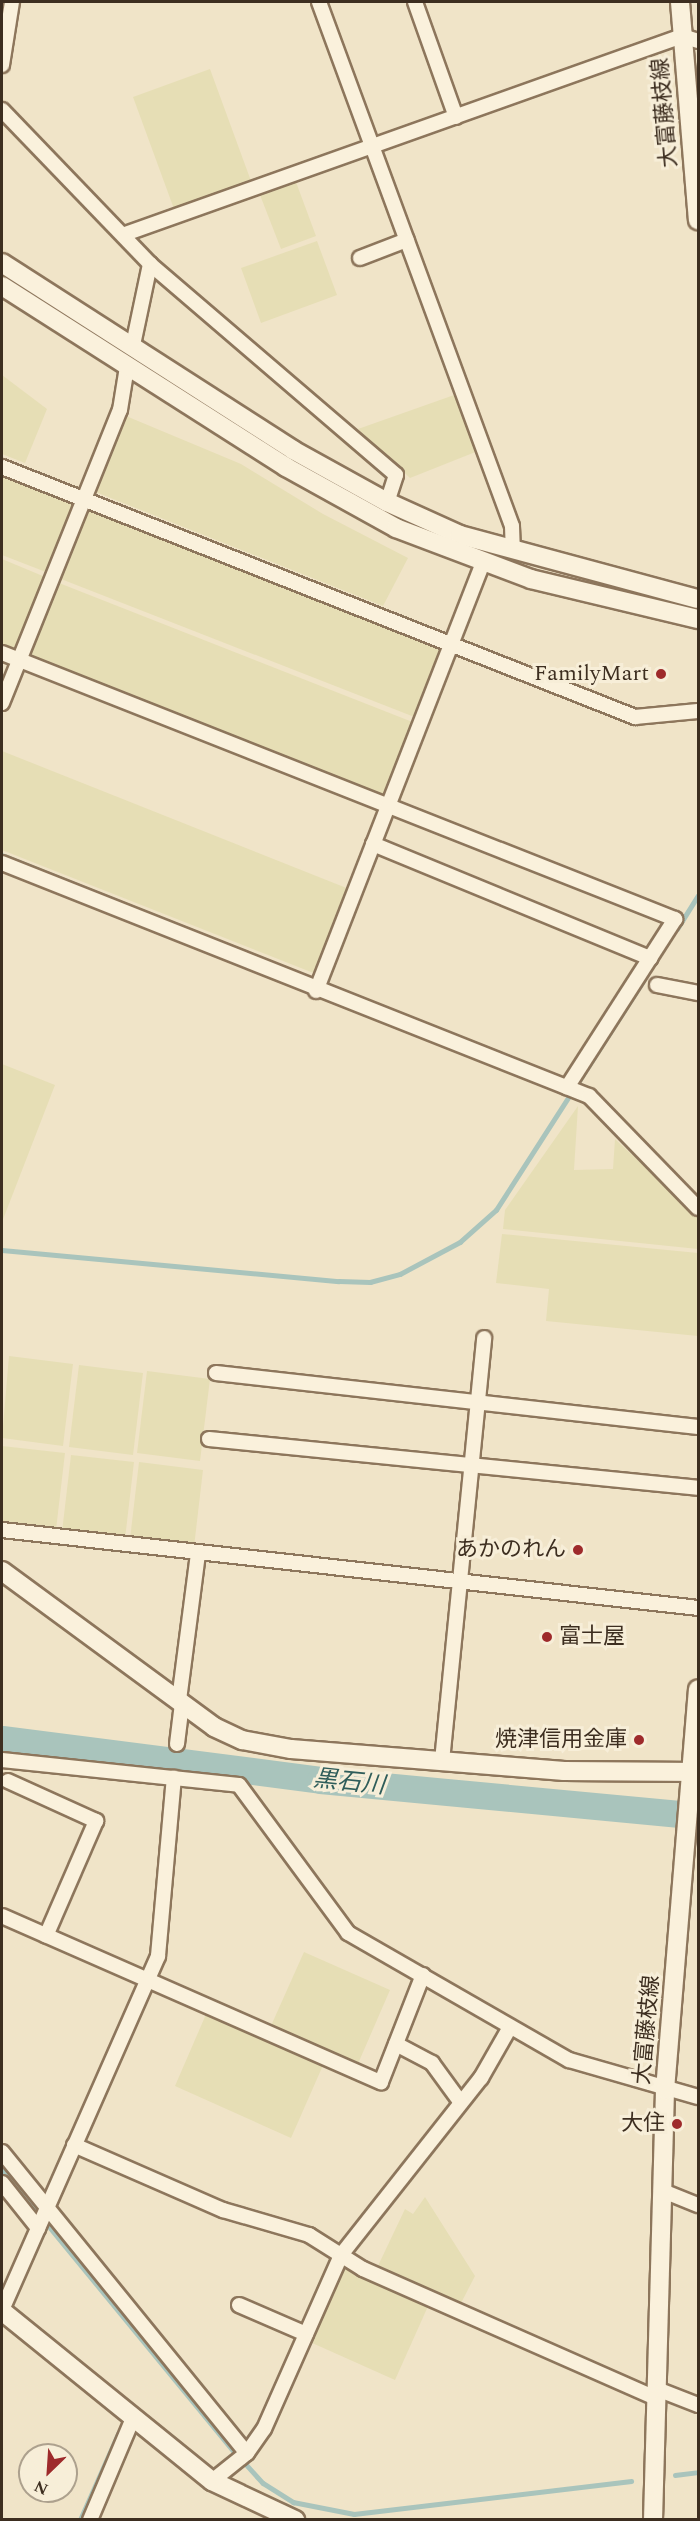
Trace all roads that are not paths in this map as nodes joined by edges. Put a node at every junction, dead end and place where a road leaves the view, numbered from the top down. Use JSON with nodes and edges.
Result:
{"nodes":[{"id":1,"x":12,"y":2,"type":"edge"},
{"id":2,"x":319,"y":2,"type":"edge"},
{"id":3,"x":415,"y":2,"type":"edge"},
{"id":4,"x":680,"y":2,"type":"edge"},
{"id":5,"x":690,"y":39,"type":"edge"},
{"id":6,"x":2,"y":65,"type":"edge"},
{"id":7,"x":2,"y":110,"type":"edge"},
{"id":8,"x":456,"y":117,"type":"junction"},
{"id":9,"x":373,"y":147,"type":"junction"},
{"id":10,"x":699,"y":220,"type":"edge"},
{"id":11,"x":125,"y":234,"type":"junction"},
{"id":12,"x":407,"y":240,"type":"junction"},
{"id":13,"x":360,"y":258,"type":"dead end"},
{"id":14,"x":2,"y":263,"type":"edge"},
{"id":15,"x":150,"y":264,"type":"junction"},
{"id":16,"x":2,"y":286,"type":"edge"},
{"id":17,"x":133,"y":345,"type":"junction"},
{"id":18,"x":127,"y":367,"type":"junction"},
{"id":19,"x":2,"y":467,"type":"edge"},
{"id":20,"x":85,"y":500,"type":"junction"},
{"id":21,"x":387,"y":502,"type":"junction"},
{"id":22,"x":513,"y":549,"type":"junction"},
{"id":23,"x":483,"y":563,"type":"junction"},
{"id":24,"x":699,"y":599,"type":"edge"},
{"id":25,"x":699,"y":619,"type":"edge"},
{"id":26,"x":453,"y":643,"type":"junction"},
{"id":27,"x":2,"y":653,"type":"edge"},
{"id":28,"x":20,"y":661,"type":"junction"},
{"id":29,"x":2,"y":703,"type":"edge"},
{"id":30,"x":699,"y":711,"type":"edge"},
{"id":31,"x":388,"y":807,"type":"junction"},
{"id":32,"x":373,"y":844,"type":"junction"},
{"id":33,"x":2,"y":863,"type":"edge"},
{"id":34,"x":650,"y":958,"type":"junction"},
{"id":35,"x":657,"y":985,"type":"dead end"},
{"id":36,"x":316,"y":991,"type":"junction"},
{"id":37,"x":699,"y":993,"type":"edge"},
{"id":38,"x":568,"y":1088,"type":"junction"},
{"id":39,"x":699,"y":1208,"type":"edge"},
{"id":40,"x":484,"y":1338,"type":"dead end"},
{"id":41,"x":216,"y":1373,"type":"dead end"},
{"id":42,"x":477,"y":1402,"type":"junction"},
{"id":43,"x":699,"y":1427,"type":"edge"},
{"id":44,"x":210,"y":1439,"type":"dead end"},
{"id":45,"x":471,"y":1465,"type":"junction"},
{"id":46,"x":699,"y":1488,"type":"edge"},
{"id":47,"x":2,"y":1530,"type":"edge"},
{"id":48,"x":198,"y":1553,"type":"junction"},
{"id":49,"x":2,"y":1571,"type":"edge"},
{"id":50,"x":460,"y":1582,"type":"junction"},
{"id":51,"x":699,"y":1608,"type":"edge"},
{"id":52,"x":699,"y":1689,"type":"edge"},
{"id":53,"x":181,"y":1702,"type":"junction"},
{"id":54,"x":177,"y":1744,"type":"dead end"},
{"id":55,"x":2,"y":1760,"type":"edge"},
{"id":56,"x":441,"y":1761,"type":"junction"},
{"id":57,"x":695,"y":1772,"type":"edge"},
{"id":58,"x":174,"y":1778,"type":"junction"},
{"id":59,"x":8,"y":1781,"type":"dead end"},
{"id":60,"x":691,"y":1838,"type":"edge"},
{"id":61,"x":2,"y":1916,"type":"edge"},
{"id":62,"x":46,"y":1936,"type":"junction"},
{"id":63,"x":423,"y":1975,"type":"junction"},
{"id":64,"x":146,"y":1980,"type":"junction"},
{"id":65,"x":509,"y":2029,"type":"junction"},
{"id":66,"x":396,"y":2044,"type":"junction"},
{"id":67,"x":665,"y":2090,"type":"junction"},
{"id":68,"x":699,"y":2097,"type":"edge"},
{"id":69,"x":459,"y":2100,"type":"junction"},
{"id":70,"x":74,"y":2145,"type":"junction"},
{"id":71,"x":2,"y":2152,"type":"edge"},
{"id":72,"x":2,"y":2183,"type":"edge"},
{"id":73,"x":663,"y":2191,"type":"junction"},
{"id":74,"x":699,"y":2205,"type":"edge"},
{"id":75,"x":42,"y":2217,"type":"junction"},
{"id":76,"x":341,"y":2254,"type":"junction"},
{"id":77,"x":239,"y":2305,"type":"dead end"},
{"id":78,"x":2,"y":2311,"type":"edge"},
{"id":79,"x":306,"y":2334,"type":"junction"},
{"id":80,"x":657,"y":2394,"type":"junction"},
{"id":81,"x":699,"y":2405,"type":"edge"},
{"id":82,"x":133,"y":2418,"type":"junction"},
{"id":83,"x":243,"y":2456,"type":"junction"},
{"id":84,"x":212,"y":2481,"type":"junction"},
{"id":85,"x":90,"y":2520,"type":"edge"},
{"id":86,"x":295,"y":2520,"type":"edge"},
{"id":87,"x":653,"y":2520,"type":"edge"}],
"edges":[{"from":1,"to":6,"type":"street"},
{"from":2,"to":9,"type":"street"},
{"from":3,"to":8,"type":"street"},
{"from":4,"to":5,"type":"street","name":"大富藤枝線"},
{"from":5,"to":8,"type":"street"},
{"from":5,"to":10,"type":"street","name":"大富藤枝線"},
{"from":7,"to":11,"type":"street"},
{"from":8,"to":9,"type":"street"},
{"from":9,"to":11,"type":"street"},
{"from":9,"to":12,"type":"street"},
{"from":11,"to":15,"type":"street"},
{"from":12,"to":13,"type":"street"},
{"from":12,"to":22,"type":"street"},
{"from":14,"to":17,"type":"street"},
{"from":15,"to":17,"type":"street"},
{"from":15,"to":21,"type":"street"},
{"from":16,"to":18,"type":"street"},
{"from":17,"to":21,"type":"street"},
{"from":18,"to":20,"type":"street"},
{"from":18,"to":23,"type":"street"},
{"from":19,"to":20,"type":"street"},
{"from":20,"to":26,"type":"street"},
{"from":20,"to":28,"type":"street"},
{"from":21,"to":22,"type":"street"},
{"from":22,"to":24,"type":"street"},
{"from":23,"to":25,"type":"street"},
{"from":23,"to":26,"type":"street"},
{"from":26,"to":30,"type":"street"},
{"from":26,"to":31,"type":"street"},
{"from":27,"to":28,"type":"street"},
{"from":28,"to":29,"type":"street"},
{"from":28,"to":31,"type":"street"},
{"from":31,"to":32,"type":"street"},
{"from":31,"to":34,"type":"street"},
{"from":32,"to":34,"type":"street"},
{"from":32,"to":36,"type":"street"},
{"from":33,"to":36,"type":"street"},
{"from":34,"to":38,"type":"street"},
{"from":35,"to":37,"type":"street"},
{"from":36,"to":38,"type":"street"},
{"from":38,"to":39,"type":"street"},
{"from":40,"to":42,"type":"street"},
{"from":41,"to":42,"type":"street"},
{"from":42,"to":43,"type":"street"},
{"from":42,"to":45,"type":"street"},
{"from":44,"to":45,"type":"street"},
{"from":45,"to":46,"type":"street"},
{"from":45,"to":50,"type":"street"},
{"from":47,"to":48,"type":"street"},
{"from":48,"to":50,"type":"street"},
{"from":48,"to":53,"type":"street"},
{"from":49,"to":53,"type":"street"},
{"from":50,"to":51,"type":"street"},
{"from":50,"to":56,"type":"street"},
{"from":52,"to":57,"type":"street","name":"大富藤枝線"},
{"from":53,"to":54,"type":"street"},
{"from":53,"to":56,"type":"street"},
{"from":55,"to":58,"type":"street"},
{"from":56,"to":57,"type":"street"},
{"from":57,"to":60,"type":"street","name":"大富藤枝線"},
{"from":58,"to":63,"type":"street"},
{"from":58,"to":64,"type":"street"},
{"from":59,"to":62,"type":"street"},
{"from":60,"to":67,"type":"street","name":"大富藤枝線"},
{"from":61,"to":62,"type":"street"},
{"from":62,"to":64,"type":"street"},
{"from":63,"to":65,"type":"street"},
{"from":63,"to":66,"type":"street"},
{"from":64,"to":66,"type":"street"},
{"from":64,"to":70,"type":"street"},
{"from":65,"to":67,"type":"street"},
{"from":65,"to":69,"type":"street"},
{"from":66,"to":69,"type":"street"},
{"from":67,"to":68,"type":"street"},
{"from":67,"to":73,"type":"street","name":"大富藤枝線"},
{"from":69,"to":76,"type":"street"},
{"from":70,"to":75,"type":"street"},
{"from":70,"to":76,"type":"street"},
{"from":71,"to":75,"type":"street"},
{"from":72,"to":75,"type":"street"},
{"from":73,"to":74,"type":"street"},
{"from":73,"to":80,"type":"street","name":"大富藤枝線"},
{"from":75,"to":78,"type":"street"},
{"from":75,"to":83,"type":"street"},
{"from":76,"to":79,"type":"street"},
{"from":76,"to":80,"type":"street"},
{"from":77,"to":79,"type":"street"},
{"from":78,"to":82,"type":"street"},
{"from":79,"to":83,"type":"street"},
{"from":80,"to":81,"type":"street"},
{"from":80,"to":87,"type":"street","name":"大富藤枝線"},
{"from":82,"to":84,"type":"street"},
{"from":82,"to":85,"type":"street"},
{"from":83,"to":84,"type":"street"},
{"from":84,"to":86,"type":"street"}]}
